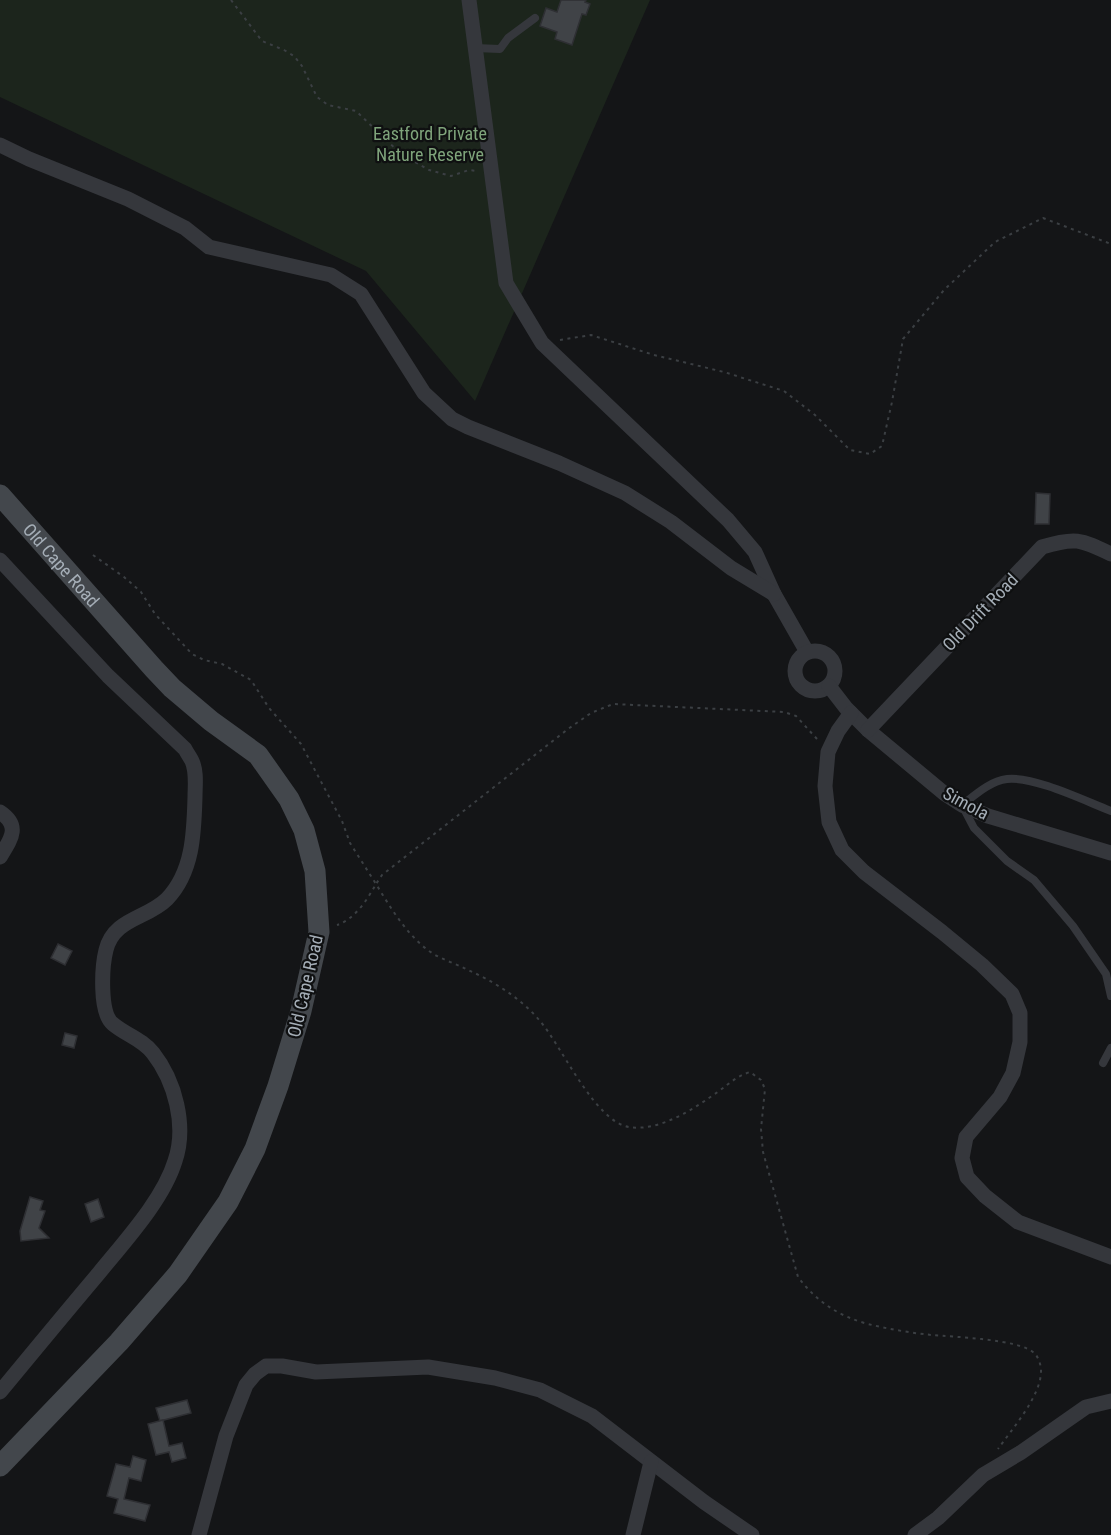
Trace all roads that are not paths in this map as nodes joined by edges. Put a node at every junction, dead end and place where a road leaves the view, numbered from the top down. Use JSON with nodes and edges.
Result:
{"nodes":[{"id":1,"x":469,"y":0,"type":"edge"},
{"id":2,"x":536,"y":18,"type":"dead end"},
{"id":3,"x":474,"y":48,"type":"junction"},
{"id":4,"x":0,"y":145,"type":"edge"},
{"id":5,"x":0,"y":495,"type":"edge"},
{"id":6,"x":1111,"y":554,"type":"edge"},
{"id":7,"x":0,"y":560,"type":"edge"},
{"id":8,"x":774,"y":594,"type":"junction"},
{"id":9,"x":807,"y":652,"type":"junction"},
{"id":10,"x":829,"y":686,"type":"junction"},
{"id":11,"x":848,"y":711,"type":"junction"},
{"id":12,"x":868,"y":730,"type":"junction"},
{"id":13,"x":962,"y":805,"type":"junction"},
{"id":14,"x":1111,"y":811,"type":"edge"},
{"id":15,"x":0,"y":812,"type":"edge"},
{"id":16,"x":1111,"y":854,"type":"edge"},
{"id":17,"x":0,"y":857,"type":"edge"},
{"id":18,"x":1111,"y":996,"type":"edge"},
{"id":19,"x":1111,"y":1048,"type":"edge"},
{"id":20,"x":1103,"y":1064,"type":"dead end"},
{"id":21,"x":1111,"y":1257,"type":"edge"},
{"id":22,"x":0,"y":1392,"type":"edge"},
{"id":23,"x":1111,"y":1401,"type":"edge"},
{"id":24,"x":651,"y":1462,"type":"junction"},
{"id":25,"x":0,"y":1466,"type":"edge"},
{"id":26,"x":199,"y":1535,"type":"edge"},
{"id":27,"x":633,"y":1535,"type":"edge"},
{"id":28,"x":752,"y":1535,"type":"edge"},
{"id":29,"x":915,"y":1535,"type":"edge"}],
"edges":[{"from":1,"to":3,"type":"street"},
{"from":2,"to":3,"type":"lane"},
{"from":3,"to":8,"type":"street"},
{"from":4,"to":8,"type":"street"},
{"from":5,"to":25,"type":"street","name":"Old Cape Road"},
{"from":6,"to":12,"type":"street","name":"Old Drift Road"},
{"from":7,"to":22,"type":"street"},
{"from":8,"to":9,"type":"street"},
{"from":9,"to":10,"type":"street"},
{"from":9,"to":10,"type":"street"},
{"from":10,"to":11,"type":"street","name":"Simola"},
{"from":11,"to":12,"type":"street","name":"Simola"},
{"from":11,"to":21,"type":"street"},
{"from":12,"to":13,"type":"street","name":"Simola"},
{"from":13,"to":14,"type":"lane"},
{"from":13,"to":16,"type":"street","name":"Simola"},
{"from":13,"to":18,"type":"lane"},
{"from":15,"to":17,"type":"street"},
{"from":19,"to":20,"type":"lane"},
{"from":23,"to":29,"type":"street"},
{"from":24,"to":26,"type":"street"},
{"from":24,"to":27,"type":"street"},
{"from":24,"to":28,"type":"street"}]}
